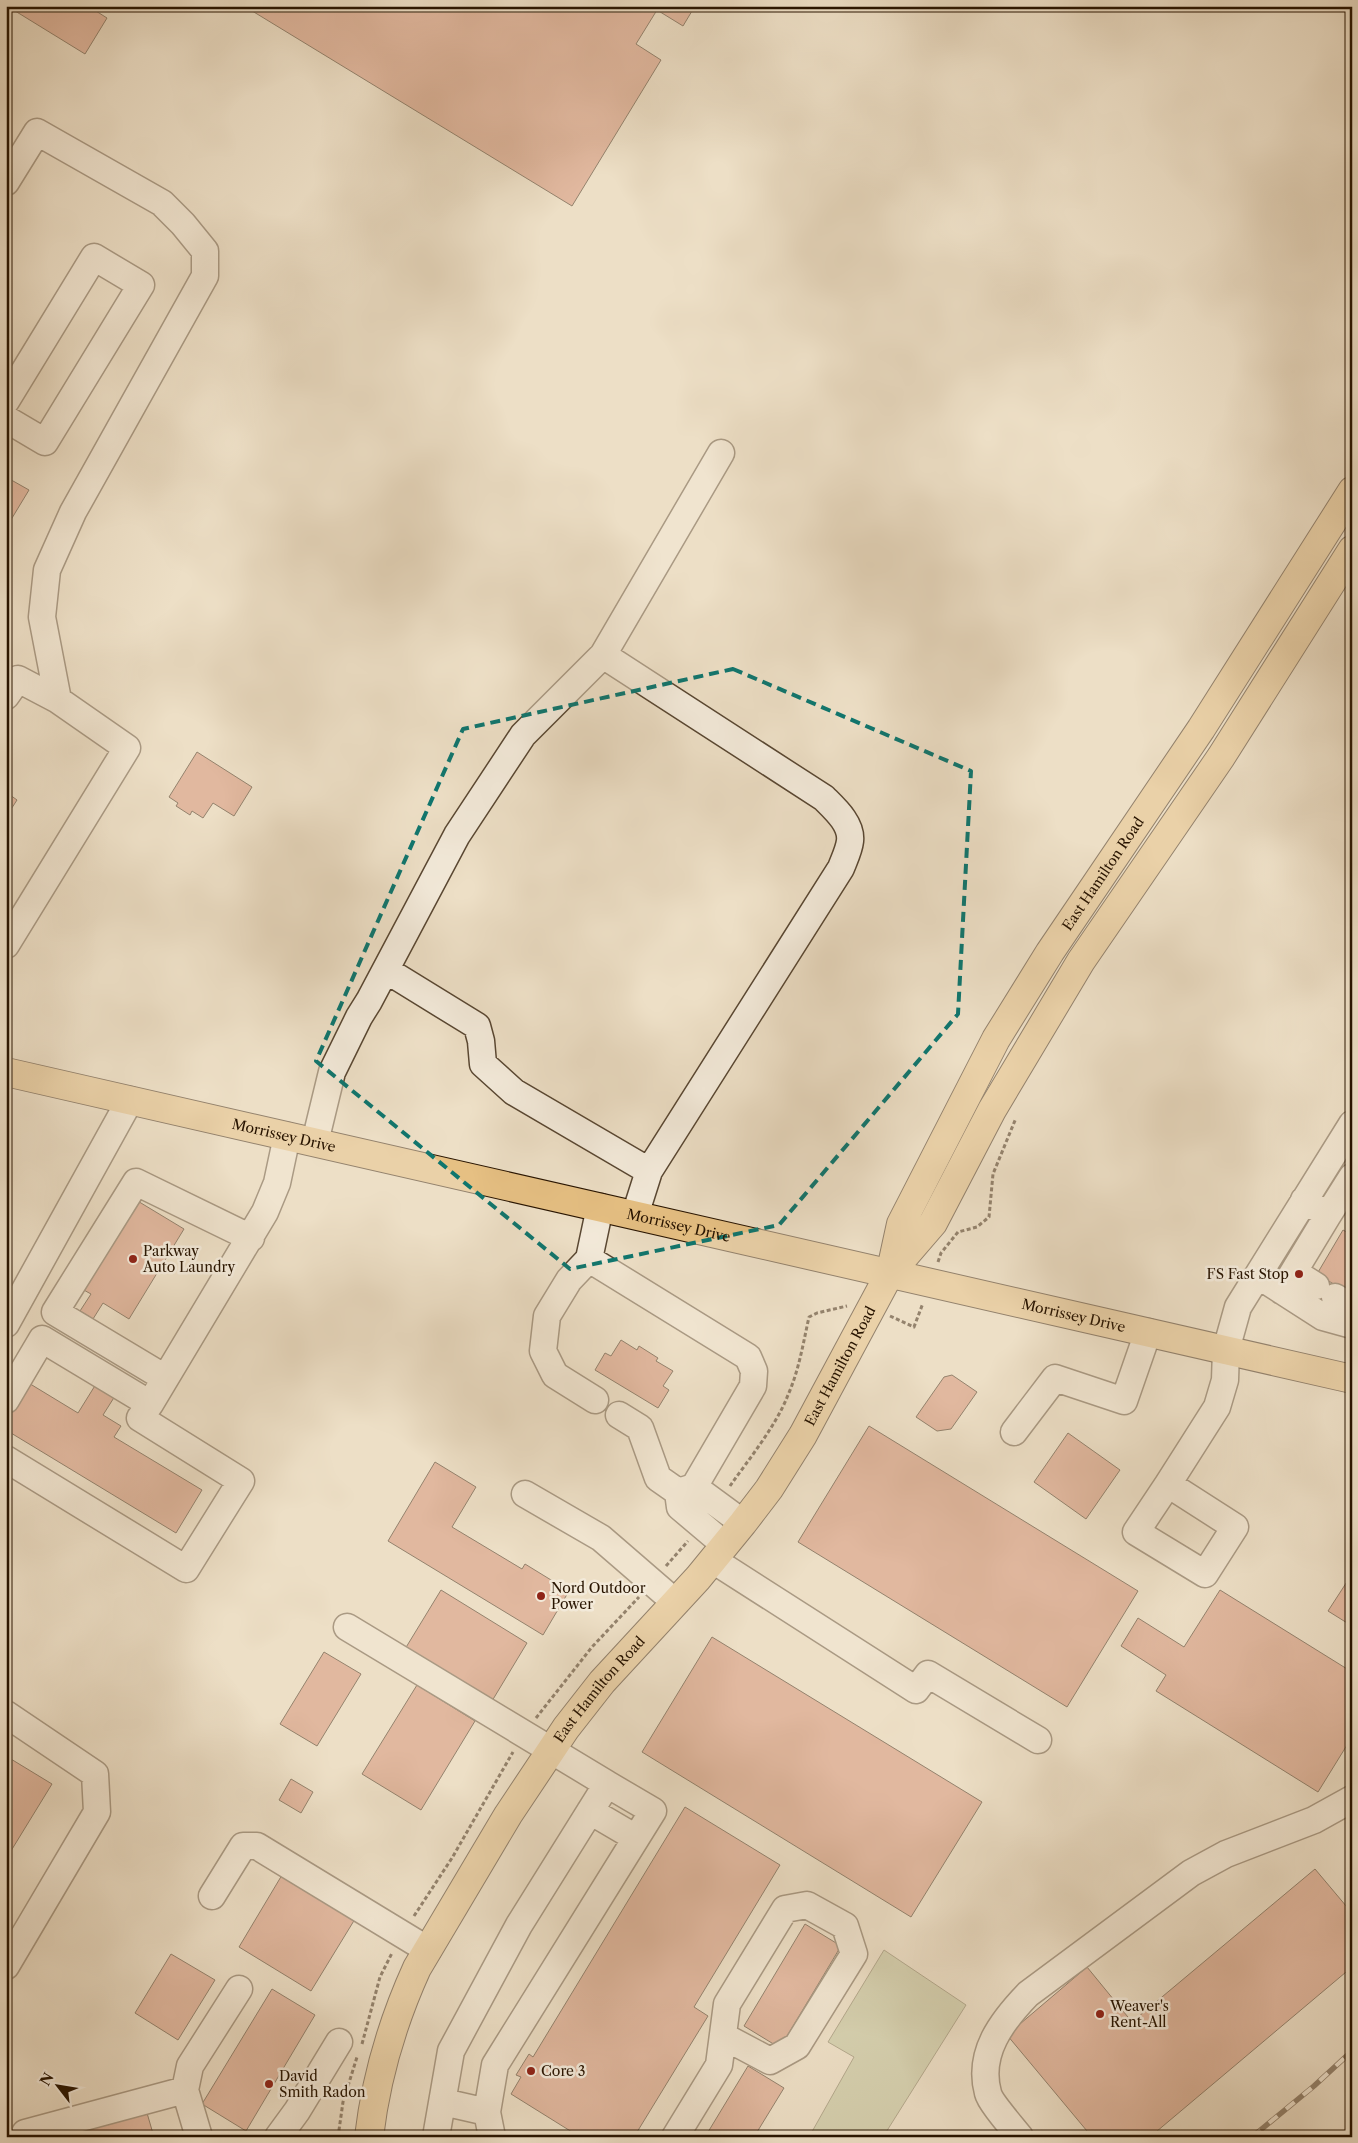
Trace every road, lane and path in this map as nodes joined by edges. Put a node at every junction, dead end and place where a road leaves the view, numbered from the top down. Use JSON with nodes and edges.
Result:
{"nodes":[{"id":1,"x":6,"y":182,"type":"edge"},
{"id":2,"x":6,"y":401,"type":"edge"},
{"id":3,"x":6,"y":419,"type":"edge"},
{"id":4,"x":721,"y":453,"type":"dead end"},
{"id":5,"x":1352,"y":491,"type":"edge"},
{"id":6,"x":1352,"y":550,"type":"edge"},
{"id":7,"x":604,"y":655,"type":"junction"},
{"id":8,"x":6,"y":696,"type":"edge"},
{"id":9,"x":58,"y":700,"type":"junction"},
{"id":10,"x":6,"y":944,"type":"edge"},
{"id":11,"x":386,"y":970,"type":"junction"},
{"id":12,"x":6,"y":1072,"type":"edge"},
{"id":13,"x":130,"y":1100,"type":"junction"},
{"id":14,"x":1351,"y":1126,"type":"edge"},
{"id":15,"x":288,"y":1136,"type":"junction"},
{"id":16,"x":315,"y":1142,"type":"junction"},
{"id":17,"x":649,"y":1172,"type":"junction"},
{"id":18,"x":1352,"y":1177,"type":"edge"},
{"id":19,"x":1304,"y":1200,"type":"junction"},
{"id":20,"x":600,"y":1208,"type":"junction"},
{"id":21,"x":634,"y":1215,"type":"junction"},
{"id":22,"x":1328,"y":1215,"type":"junction"},
{"id":23,"x":251,"y":1238,"type":"junction"},
{"id":24,"x":589,"y":1259,"type":"junction"},
{"id":25,"x":890,"y":1273,"type":"junction"},
{"id":26,"x":1258,"y":1275,"type":"junction"},
{"id":27,"x":1288,"y":1282,"type":"junction"},
{"id":28,"x":1334,"y":1297,"type":"edge"},
{"id":29,"x":6,"y":1324,"type":"edge"},
{"id":30,"x":1352,"y":1325,"type":"edge"},
{"id":31,"x":1148,"y":1332,"type":"junction"},
{"id":32,"x":1226,"y":1350,"type":"junction"},
{"id":33,"x":165,"y":1378,"type":"junction"},
{"id":34,"x":1352,"y":1379,"type":"edge"},
{"id":35,"x":6,"y":1400,"type":"edge"},
{"id":36,"x":595,"y":1400,"type":"dead end"},
{"id":37,"x":150,"y":1404,"type":"junction"},
{"id":38,"x":619,"y":1415,"type":"dead end"},
{"id":39,"x":1014,"y":1432,"type":"dead end"},
{"id":40,"x":6,"y":1460,"type":"edge"},
{"id":41,"x":1168,"y":1484,"type":"dead end"},
{"id":42,"x":686,"y":1489,"type":"junction"},
{"id":43,"x":525,"y":1494,"type":"dead end"},
{"id":44,"x":743,"y":1523,"type":"junction"},
{"id":45,"x":719,"y":1553,"type":"junction"},
{"id":46,"x":675,"y":1602,"type":"junction"},
{"id":47,"x":347,"y":1627,"type":"dead end"},
{"id":48,"x":6,"y":1714,"type":"edge"},
{"id":49,"x":1038,"y":1740,"type":"dead end"},
{"id":50,"x":550,"y":1750,"type":"junction"},
{"id":51,"x":607,"y":1784,"type":"junction"},
{"id":52,"x":1352,"y":1799,"type":"edge"},
{"id":53,"x":590,"y":1811,"type":"junction"},
{"id":54,"x":636,"y":1838,"type":"junction"},
{"id":55,"x":212,"y":1896,"type":"dead end"},
{"id":56,"x":428,"y":1950,"type":"junction"},
{"id":57,"x":6,"y":1966,"type":"edge"},
{"id":58,"x":239,"y":1989,"type":"dead end"},
{"id":59,"x":723,"y":2036,"type":"junction"},
{"id":60,"x":339,"y":2042,"type":"dead end"},
{"id":61,"x":185,"y":2090,"type":"junction"},
{"id":62,"x":442,"y":2102,"type":"junction"},
{"id":63,"x":489,"y":2124,"type":"edge"},
{"id":64,"x":26,"y":2133,"type":"dead end"},
{"id":65,"x":199,"y":2137,"type":"edge"},
{"id":66,"x":278,"y":2137,"type":"edge"},
{"id":67,"x":369,"y":2137,"type":"edge"},
{"id":68,"x":436,"y":2137,"type":"edge"},
{"id":69,"x":675,"y":2137,"type":"edge"},
{"id":70,"x":1020,"y":2137,"type":"edge"}],
"edges":[{"from":1,"to":9,"type":"lane"},
{"from":2,"to":3,"type":"lane"},
{"from":4,"to":7,"type":"lane"},
{"from":5,"to":25,"type":"main road","name":"East Hamilton Road"},
{"from":6,"to":25,"type":"main road","name":"East Hamilton Road"},
{"from":7,"to":11,"type":"lane"},
{"from":7,"to":17,"type":"lane"},
{"from":8,"to":9,"type":"lane"},
{"from":9,"to":10,"type":"lane"},
{"from":11,"to":16,"type":"lane"},
{"from":11,"to":17,"type":"lane"},
{"from":12,"to":13,"type":"main road","name":"Morrissey Drive"},
{"from":13,"to":15,"type":"main road","name":"Morrissey Drive"},
{"from":13,"to":29,"type":"lane"},
{"from":14,"to":19,"type":"lane"},
{"from":15,"to":16,"type":"main road","name":"Morrissey Drive"},
{"from":15,"to":23,"type":"lane"},
{"from":16,"to":20,"type":"main road","name":"Morrissey Drive"},
{"from":17,"to":21,"type":"lane"},
{"from":18,"to":22,"type":"lane"},
{"from":19,"to":22,"type":"lane"},
{"from":19,"to":26,"type":"lane"},
{"from":20,"to":21,"type":"main road","name":"Morrissey Drive"},
{"from":20,"to":24,"type":"lane"},
{"from":21,"to":25,"type":"main road","name":"Morrissey Drive"},
{"from":22,"to":27,"type":"lane"},
{"from":23,"to":33,"type":"lane"},
{"from":23,"to":33,"type":"lane"},
{"from":24,"to":36,"type":"lane"},
{"from":24,"to":42,"type":"lane"},
{"from":25,"to":31,"type":"main road","name":"Morrissey Drive"},
{"from":25,"to":44,"type":"main road","name":"East Hamilton Road"},
{"from":26,"to":27,"type":"lane"},
{"from":26,"to":32,"type":"lane"},
{"from":27,"to":28,"type":"lane"},
{"from":27,"to":30,"type":"lane"},
{"from":31,"to":32,"type":"main road","name":"Morrissey Drive"},
{"from":31,"to":39,"type":"lane"},
{"from":32,"to":34,"type":"main road","name":"Morrissey Drive"},
{"from":32,"to":41,"type":"lane"},
{"from":33,"to":37,"type":"lane"},
{"from":35,"to":37,"type":"lane"},
{"from":37,"to":40,"type":"lane"},
{"from":38,"to":42,"type":"lane"},
{"from":42,"to":44,"type":"lane"},
{"from":42,"to":45,"type":"lane"},
{"from":43,"to":46,"type":"lane"},
{"from":44,"to":45,"type":"main road","name":"East Hamilton Road"},
{"from":45,"to":46,"type":"main road","name":"East Hamilton Road"},
{"from":45,"to":49,"type":"lane"},
{"from":46,"to":50,"type":"main road","name":"East Hamilton Road"},
{"from":47,"to":50,"type":"lane"},
{"from":48,"to":57,"type":"lane"},
{"from":50,"to":51,"type":"lane"},
{"from":50,"to":56,"type":"main road","name":"East Hamilton Road"},
{"from":51,"to":53,"type":"lane"},
{"from":51,"to":54,"type":"lane"},
{"from":52,"to":70,"type":"lane"},
{"from":53,"to":54,"type":"lane"},
{"from":53,"to":62,"type":"lane"},
{"from":54,"to":63,"type":"lane"},
{"from":55,"to":56,"type":"lane"},
{"from":56,"to":67,"type":"main road","name":"East Hamilton Road"},
{"from":58,"to":61,"type":"lane"},
{"from":59,"to":59,"type":"lane"},
{"from":59,"to":69,"type":"lane"},
{"from":60,"to":66,"type":"lane"},
{"from":61,"to":64,"type":"lane"},
{"from":61,"to":65,"type":"lane"},
{"from":62,"to":63,"type":"lane"},
{"from":62,"to":68,"type":"lane"}]}
